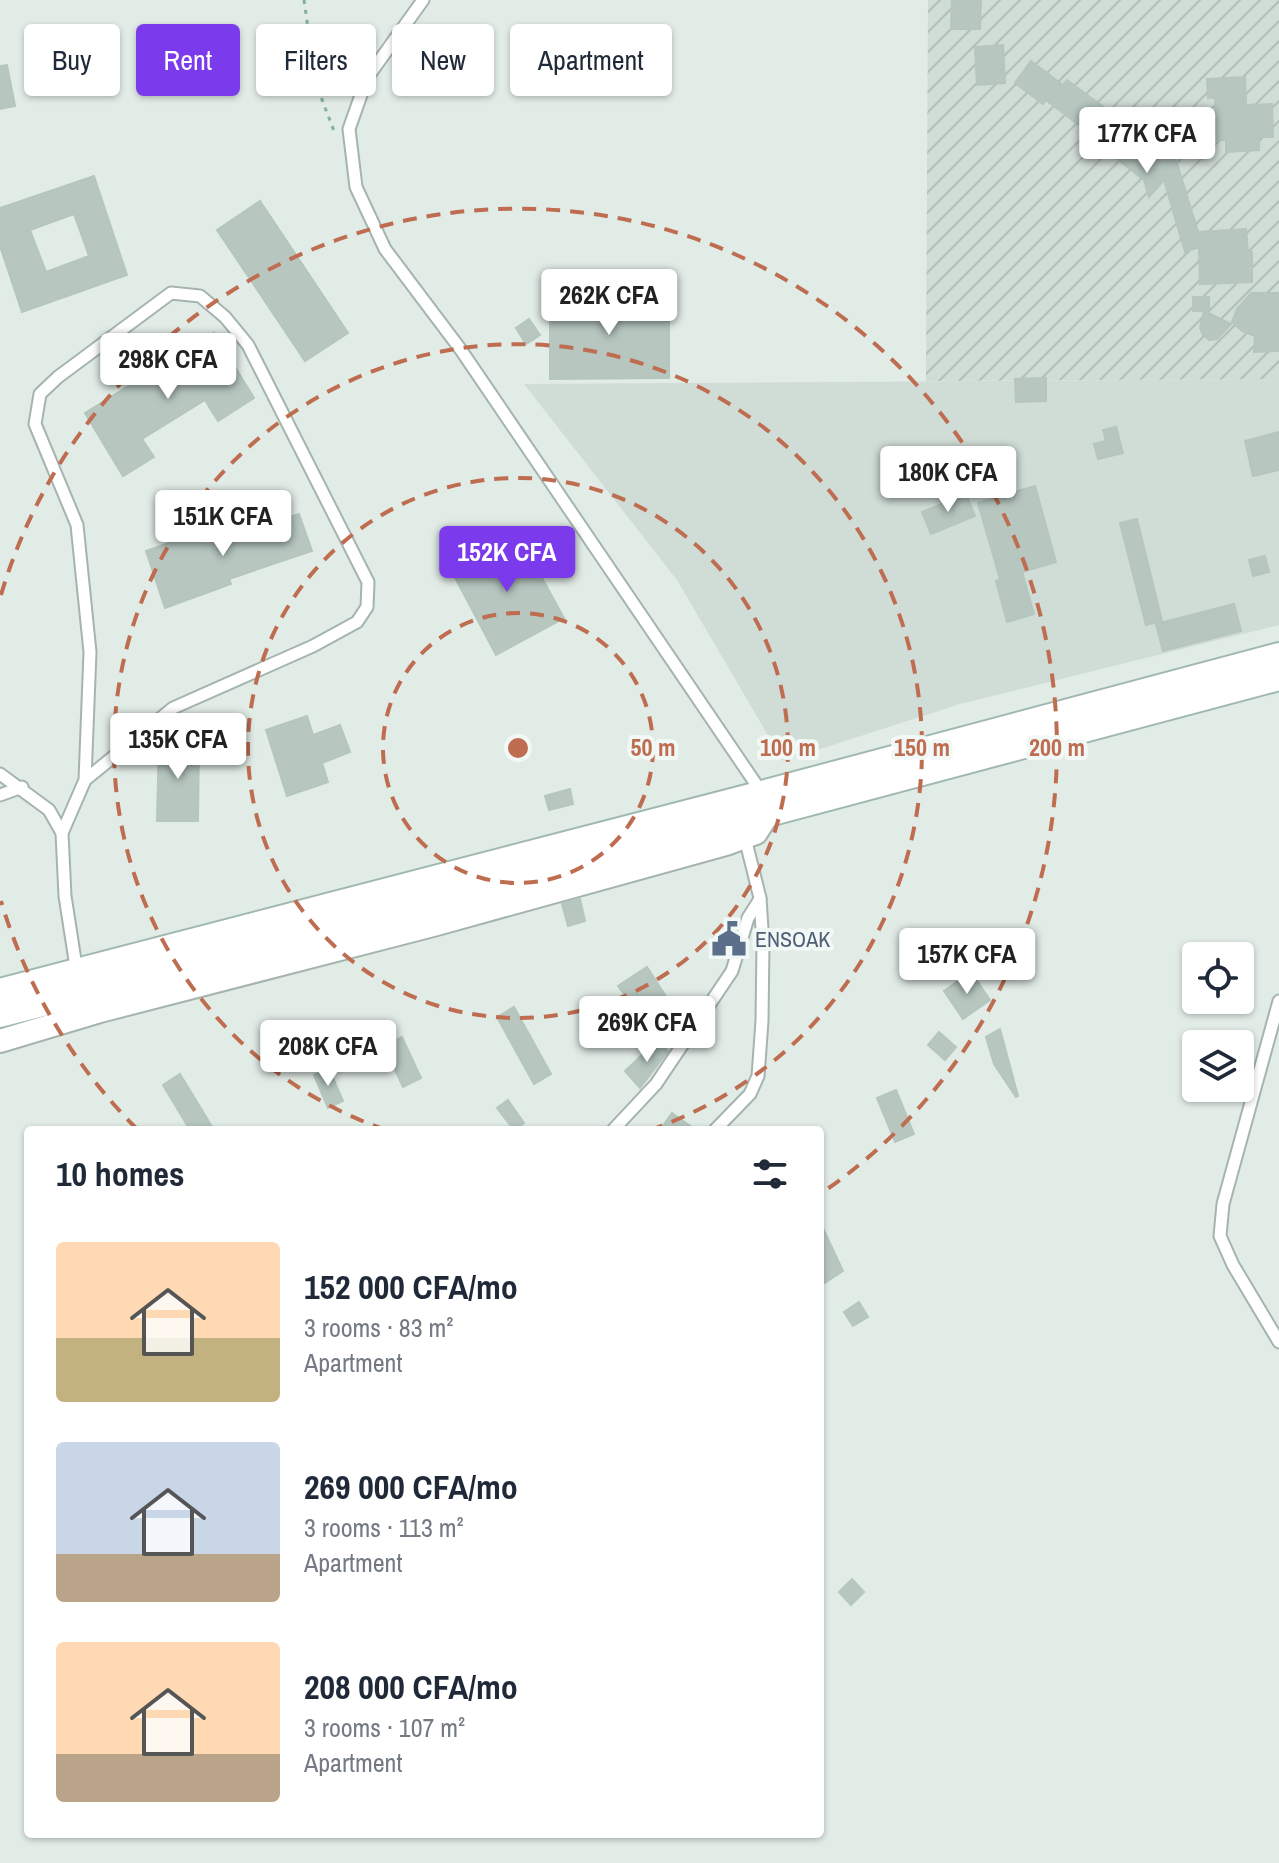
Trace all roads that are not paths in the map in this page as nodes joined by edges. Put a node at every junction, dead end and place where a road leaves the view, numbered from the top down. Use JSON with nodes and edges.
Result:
{"nodes":[{"id":1,"x":423,"y":0,"type":"edge"},
{"id":2,"x":1279,"y":655,"type":"edge"},
{"id":3,"x":1279,"y":678,"type":"edge"},
{"id":4,"x":0,"y":774,"type":"edge"},
{"id":5,"x":85,"y":780,"type":"junction"},
{"id":6,"x":22,"y":787,"type":"junction"},
{"id":7,"x":0,"y":795,"type":"edge"},
{"id":8,"x":765,"y":804,"type":"junction"},
{"id":9,"x":62,"y":833,"type":"junction"},
{"id":10,"x":745,"y":838,"type":"junction"},
{"id":11,"x":760,"y":898,"type":"junction"},
{"id":12,"x":79,"y":982,"type":"junction"},
{"id":13,"x":0,"y":991,"type":"edge"},
{"id":14,"x":1279,"y":1001,"type":"edge"},
{"id":15,"x":0,"y":1015,"type":"edge"},
{"id":16,"x":0,"y":1041,"type":"edge"},
{"id":17,"x":617,"y":1126,"type":"edge"},
{"id":18,"x":719,"y":1126,"type":"edge"},
{"id":19,"x":1279,"y":1342,"type":"edge"}],
"edges":[{"from":1,"to":8,"type":"lane"},
{"from":2,"to":8,"type":"street"},
{"from":3,"to":8,"type":"street"},
{"from":4,"to":6,"type":"lane"},
{"from":5,"to":5,"type":"lane"},
{"from":5,"to":9,"type":"lane"},
{"from":6,"to":7,"type":"lane"},
{"from":6,"to":9,"type":"lane"},
{"from":8,"to":10,"type":"street"},
{"from":8,"to":12,"type":"street"},
{"from":9,"to":12,"type":"lane"},
{"from":10,"to":11,"type":"lane"},
{"from":10,"to":16,"type":"street"},
{"from":11,"to":17,"type":"lane"},
{"from":11,"to":18,"type":"lane"},
{"from":12,"to":13,"type":"street"},
{"from":12,"to":15,"type":"street"},
{"from":14,"to":19,"type":"lane"}]}
